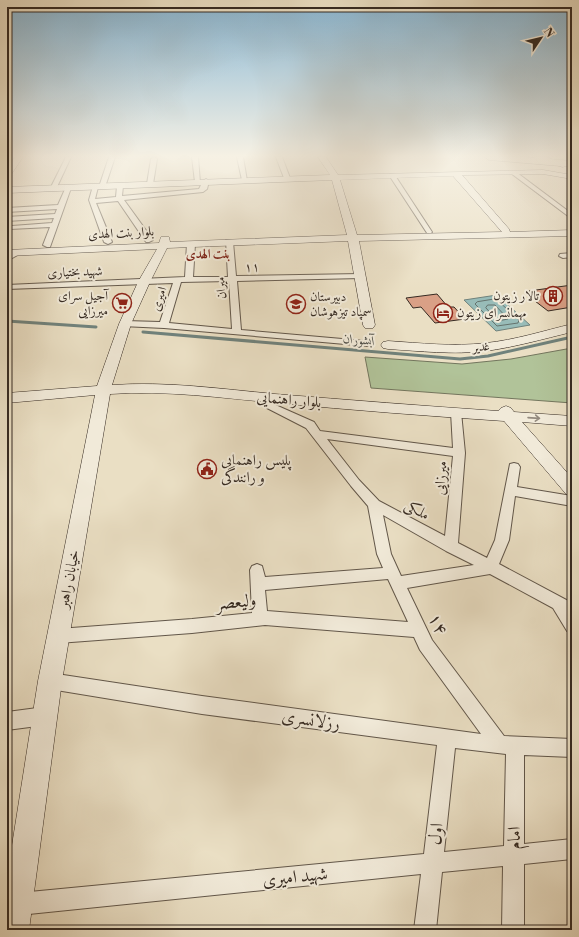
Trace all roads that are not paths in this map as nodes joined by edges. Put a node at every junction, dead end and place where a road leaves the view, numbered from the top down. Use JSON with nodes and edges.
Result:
{"nodes":[{"id":1,"x":60,"y":201,"type":"edge"},
{"id":2,"x":93,"y":201,"type":"edge"},
{"id":3,"x":122,"y":201,"type":"edge"},
{"id":4,"x":342,"y":201,"type":"edge"},
{"id":5,"x":409,"y":201,"type":"edge"},
{"id":6,"x":479,"y":201,"type":"edge"},
{"id":7,"x":551,"y":201,"type":"edge"},
{"id":8,"x":61,"y":207,"type":"junction"},
{"id":9,"x":7,"y":210,"type":"edge"},
{"id":10,"x":57,"y":216,"type":"junction"},
{"id":11,"x":572,"y":217,"type":"edge"},
{"id":12,"x":7,"y":219,"type":"edge"},
{"id":13,"x":54,"y":226,"type":"junction"},
{"id":14,"x":572,"y":227,"type":"edge"},
{"id":15,"x":12,"y":228,"type":"dead end"},
{"id":16,"x":506,"y":231,"type":"junction"},
{"id":17,"x":429,"y":232,"type":"junction"},
{"id":18,"x":572,"y":233,"type":"edge"},
{"id":19,"x":352,"y":236,"type":"junction"},
{"id":20,"x":160,"y":241,"type":"junction"},
{"id":21,"x":108,"y":242,"type":"junction"},
{"id":22,"x":229,"y":242,"type":"junction"},
{"id":23,"x":191,"y":244,"type":"junction"},
{"id":24,"x":46,"y":245,"type":"junction"},
{"id":25,"x":7,"y":247,"type":"edge"},
{"id":26,"x":12,"y":253,"type":"edge"},
{"id":27,"x":572,"y":255,"type":"edge"},
{"id":28,"x":563,"y":256,"type":"dead end"},
{"id":29,"x":7,"y":259,"type":"edge"},
{"id":30,"x":361,"y":276,"type":"junction"},
{"id":31,"x":234,"y":279,"type":"junction"},
{"id":32,"x":178,"y":280,"type":"junction"},
{"id":33,"x":189,"y":280,"type":"junction"},
{"id":34,"x":144,"y":282,"type":"junction"},
{"id":35,"x":7,"y":287,"type":"edge"},
{"id":36,"x":125,"y":324,"type":"junction"},
{"id":37,"x":164,"y":325,"type":"junction"},
{"id":38,"x":369,"y":325,"type":"dead end"},
{"id":39,"x":572,"y":328,"type":"edge"},
{"id":40,"x":237,"y":331,"type":"junction"},
{"id":41,"x":365,"y":344,"type":"dead end"},
{"id":42,"x":388,"y":345,"type":"dead end"},
{"id":43,"x":105,"y":386,"type":"junction"},
{"id":44,"x":7,"y":389,"type":"edge"},
{"id":45,"x":7,"y":398,"type":"edge"},
{"id":46,"x":271,"y":406,"type":"dead end"},
{"id":47,"x":572,"y":409,"type":"edge"},
{"id":48,"x":506,"y":411,"type":"junction"},
{"id":49,"x":456,"y":412,"type":"junction"},
{"id":50,"x":572,"y":421,"type":"edge"},
{"id":51,"x":318,"y":434,"type":"junction"},
{"id":52,"x":458,"y":453,"type":"junction"},
{"id":53,"x":514,"y":466,"type":"dead end"},
{"id":54,"x":572,"y":488,"type":"edge"},
{"id":55,"x":510,"y":491,"type":"junction"},
{"id":56,"x":572,"y":500,"type":"edge"},
{"id":57,"x":374,"y":504,"type":"junction"},
{"id":58,"x":451,"y":547,"type":"junction"},
{"id":59,"x":490,"y":568,"type":"junction"},
{"id":60,"x":395,"y":578,"type":"junction"},
{"id":61,"x":557,"y":603,"type":"junction"},
{"id":62,"x":572,"y":611,"type":"edge"},
{"id":63,"x":260,"y":619,"type":"junction"},
{"id":64,"x":572,"y":626,"type":"edge"},
{"id":65,"x":419,"y":630,"type":"junction"},
{"id":66,"x":58,"y":636,"type":"junction"},
{"id":67,"x":50,"y":681,"type":"junction"},
{"id":68,"x":45,"y":716,"type":"junction"},
{"id":69,"x":7,"y":721,"type":"edge"},
{"id":70,"x":447,"y":738,"type":"junction"},
{"id":71,"x":508,"y":746,"type":"junction"},
{"id":72,"x":572,"y":748,"type":"edge"},
{"id":73,"x":572,"y":849,"type":"edge"},
{"id":74,"x":514,"y":855,"type":"junction"},
{"id":75,"x":432,"y":863,"type":"junction"},
{"id":76,"x":15,"y":874,"type":"edge"},
{"id":77,"x":19,"y":904,"type":"junction"},
{"id":78,"x":14,"y":930,"type":"edge"},
{"id":79,"x":425,"y":930,"type":"edge"},
{"id":80,"x":513,"y":930,"type":"edge"}],
"edges":[{"from":1,"to":8,"type":"street"},
{"from":2,"to":21,"type":"street"},
{"from":3,"to":20,"type":"street"},
{"from":4,"to":19,"type":"main road"},
{"from":5,"to":17,"type":"street"},
{"from":6,"to":16,"type":"main road"},
{"from":7,"to":11,"type":"street"},
{"from":8,"to":9,"type":"street"},
{"from":8,"to":10,"type":"street"},
{"from":10,"to":12,"type":"street"},
{"from":10,"to":13,"type":"street"},
{"from":13,"to":15,"type":"street"},
{"from":13,"to":24,"type":"street"},
{"from":14,"to":16,"type":"main road","name":"بلوار بنت الهدی"},
{"from":16,"to":17,"type":"main road","name":"بلوار بنت الهدی"},
{"from":17,"to":19,"type":"main road","name":"بلوار بنت الهدی"},
{"from":18,"to":19,"type":"main road","name":"بلوار بنت الهدی"},
{"from":19,"to":20,"type":"main road","name":"بلوار بنت الهدی"},
{"from":19,"to":22,"type":"main road","name":"بلوار بنت الهدی"},
{"from":19,"to":30,"type":"main road"},
{"from":20,"to":21,"type":"main road","name":"بلوار بنت الهدی"},
{"from":20,"to":23,"type":"main road","name":"بلوار بنت الهدی"},
{"from":20,"to":26,"type":"main road","name":"بلوار بنت الهدی"},
{"from":20,"to":34,"type":"main road","name":"خیابان راهبر"},
{"from":21,"to":24,"type":"main road","name":"بلوار بنت الهدی"},
{"from":22,"to":23,"type":"main road","name":"بلوار بنت الهدی"},
{"from":22,"to":31,"type":"street","name":"میران"},
{"from":23,"to":33,"type":"street","name":"امیری"},
{"from":24,"to":25,"type":"main road","name":"بلوار بنت الهدی"},
{"from":26,"to":29,"type":"street"},
{"from":27,"to":28,"type":"street"},
{"from":30,"to":31,"type":"street","name":"۱۱"},
{"from":30,"to":38,"type":"main road"},
{"from":31,"to":33,"type":"street","name":"۱۱"},
{"from":31,"to":40,"type":"street","name":"میران"},
{"from":32,"to":33,"type":"street","name":"۱۱"},
{"from":32,"to":34,"type":"street","name":"۱۱"},
{"from":32,"to":37,"type":"street","name":"امیری"},
{"from":34,"to":35,"type":"street","name":"شهید بختیاری"},
{"from":34,"to":36,"type":"main road","name":"خیابان راهبر"},
{"from":36,"to":37,"type":"street"},
{"from":36,"to":43,"type":"main road","name":"خیابان راهبر"},
{"from":37,"to":40,"type":"street"},
{"from":39,"to":42,"type":"main road","name":"غدیر"},
{"from":40,"to":41,"type":"street"},
{"from":43,"to":44,"type":"main road","name":"بلوار راهنمایی"},
{"from":43,"to":45,"type":"main road","name":"بلوار راهنمایی"},
{"from":43,"to":48,"type":"main road","name":"بلوار راهنمایی"},
{"from":43,"to":49,"type":"main road","name":"بلوار راهنمایی"},
{"from":43,"to":66,"type":"main road","name":"خیابان راهبر"},
{"from":46,"to":51,"type":"street","name":"ملکی"},
{"from":47,"to":48,"type":"main road","name":"بلوار راهنمایی"},
{"from":48,"to":49,"type":"main road","name":"بلوار راهنمایی"},
{"from":48,"to":50,"type":"main road","name":"بلوار راهنمایی","one_way":true},
{"from":48,"to":54,"type":"main road"},
{"from":49,"to":52,"type":"street","name":"میرزایی"},
{"from":51,"to":52,"type":"street"},
{"from":51,"to":57,"type":"street","name":"ملکی"},
{"from":52,"to":58,"type":"street","name":"میرزایی"},
{"from":53,"to":55,"type":"street"},
{"from":55,"to":56,"type":"street"},
{"from":55,"to":59,"type":"street"},
{"from":57,"to":58,"type":"street","name":"ملکی"},
{"from":57,"to":60,"type":"street","name":"۱۴"},
{"from":58,"to":59,"type":"street","name":"ملکی"},
{"from":59,"to":60,"type":"street"},
{"from":59,"to":61,"type":"street","name":"ملکی"},
{"from":60,"to":63,"type":"street"},
{"from":60,"to":65,"type":"street","name":"۱۴"},
{"from":61,"to":62,"type":"street","name":"ملکی"},
{"from":61,"to":64,"type":"street"},
{"from":63,"to":65,"type":"street","name":"ولیعصر"},
{"from":63,"to":66,"type":"street","name":"ولیعصر"},
{"from":65,"to":71,"type":"street","name":"۱۴"},
{"from":66,"to":67,"type":"main road","name":"خیابان راهبر"},
{"from":67,"to":68,"type":"main road","name":"خیابان راهبر"},
{"from":67,"to":70,"type":"street","name":"رزلانسری"},
{"from":68,"to":69,"type":"street"},
{"from":68,"to":76,"type":"main road","name":"خیابان راهبر"},
{"from":70,"to":71,"type":"street","name":"رزلانسری"},
{"from":70,"to":75,"type":"street","name":"اول"},
{"from":71,"to":72,"type":"street","name":"رزلانسری"},
{"from":71,"to":74,"type":"street","name":"امام"},
{"from":73,"to":74,"type":"street","name":"شهید امیری"},
{"from":74,"to":75,"type":"street","name":"شهید امیری"},
{"from":74,"to":80,"type":"street","name":"امام"},
{"from":75,"to":77,"type":"street","name":"شهید امیری"},
{"from":75,"to":79,"type":"street","name":"اول"},
{"from":76,"to":77,"type":"main road","name":"خیابان راهبر"},
{"from":77,"to":78,"type":"main road","name":"خیابان راهبر"}]}
